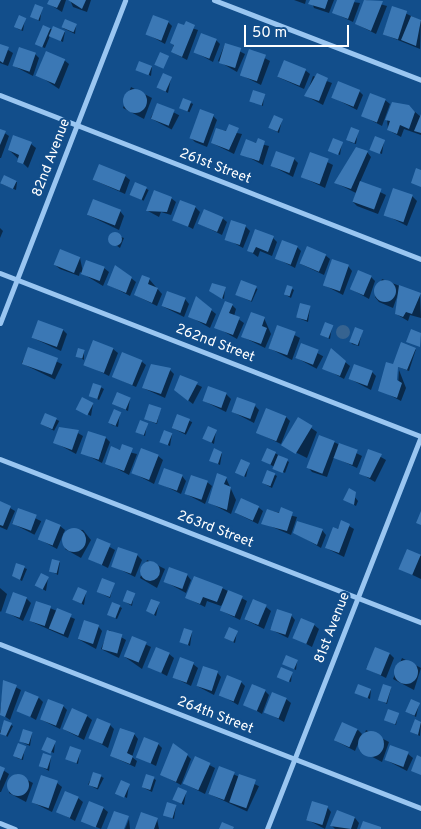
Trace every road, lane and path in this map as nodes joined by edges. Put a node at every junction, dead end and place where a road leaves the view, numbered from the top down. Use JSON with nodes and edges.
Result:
{"nodes":[{"id":1,"x":125,"y":0,"type":"edge"},
{"id":2,"x":214,"y":0,"type":"edge"},
{"id":3,"x":421,"y":80,"type":"edge"},
{"id":4,"x":0,"y":95,"type":"edge"},
{"id":5,"x":77,"y":125,"type":"junction"},
{"id":6,"x":421,"y":259,"type":"edge"},
{"id":7,"x":0,"y":273,"type":"edge"},
{"id":8,"x":17,"y":280,"type":"junction"},
{"id":9,"x":0,"y":323,"type":"edge"},
{"id":10,"x":421,"y":436,"type":"edge"},
{"id":11,"x":0,"y":459,"type":"edge"},
{"id":12,"x":357,"y":598,"type":"junction"},
{"id":13,"x":421,"y":622,"type":"edge"},
{"id":14,"x":0,"y":644,"type":"edge"},
{"id":15,"x":294,"y":759,"type":"junction"},
{"id":16,"x":421,"y":808,"type":"edge"},
{"id":17,"x":0,"y":823,"type":"edge"},
{"id":18,"x":15,"y":829,"type":"edge"},
{"id":19,"x":267,"y":829,"type":"edge"}],
"edges":[{"from":1,"to":5,"type":"street","name":"82nd Avenue"},
{"from":2,"to":3,"type":"street"},
{"from":4,"to":5,"type":"street","name":"261st Street"},
{"from":5,"to":6,"type":"street","name":"261st Street"},
{"from":5,"to":8,"type":"street","name":"82nd Avenue"},
{"from":7,"to":8,"type":"street","name":"262nd Street"},
{"from":8,"to":9,"type":"street","name":"82nd Avenue"},
{"from":8,"to":10,"type":"street","name":"262nd Street"},
{"from":10,"to":12,"type":"street","name":"81st Avenue"},
{"from":11,"to":12,"type":"street","name":"263rd Street"},
{"from":12,"to":13,"type":"street","name":"263rd Street"},
{"from":12,"to":15,"type":"street","name":"81st Avenue"},
{"from":14,"to":15,"type":"street","name":"264th Street"},
{"from":15,"to":16,"type":"street","name":"264th Street"},
{"from":15,"to":19,"type":"street","name":"81st Avenue"},
{"from":17,"to":18,"type":"street"}]}
